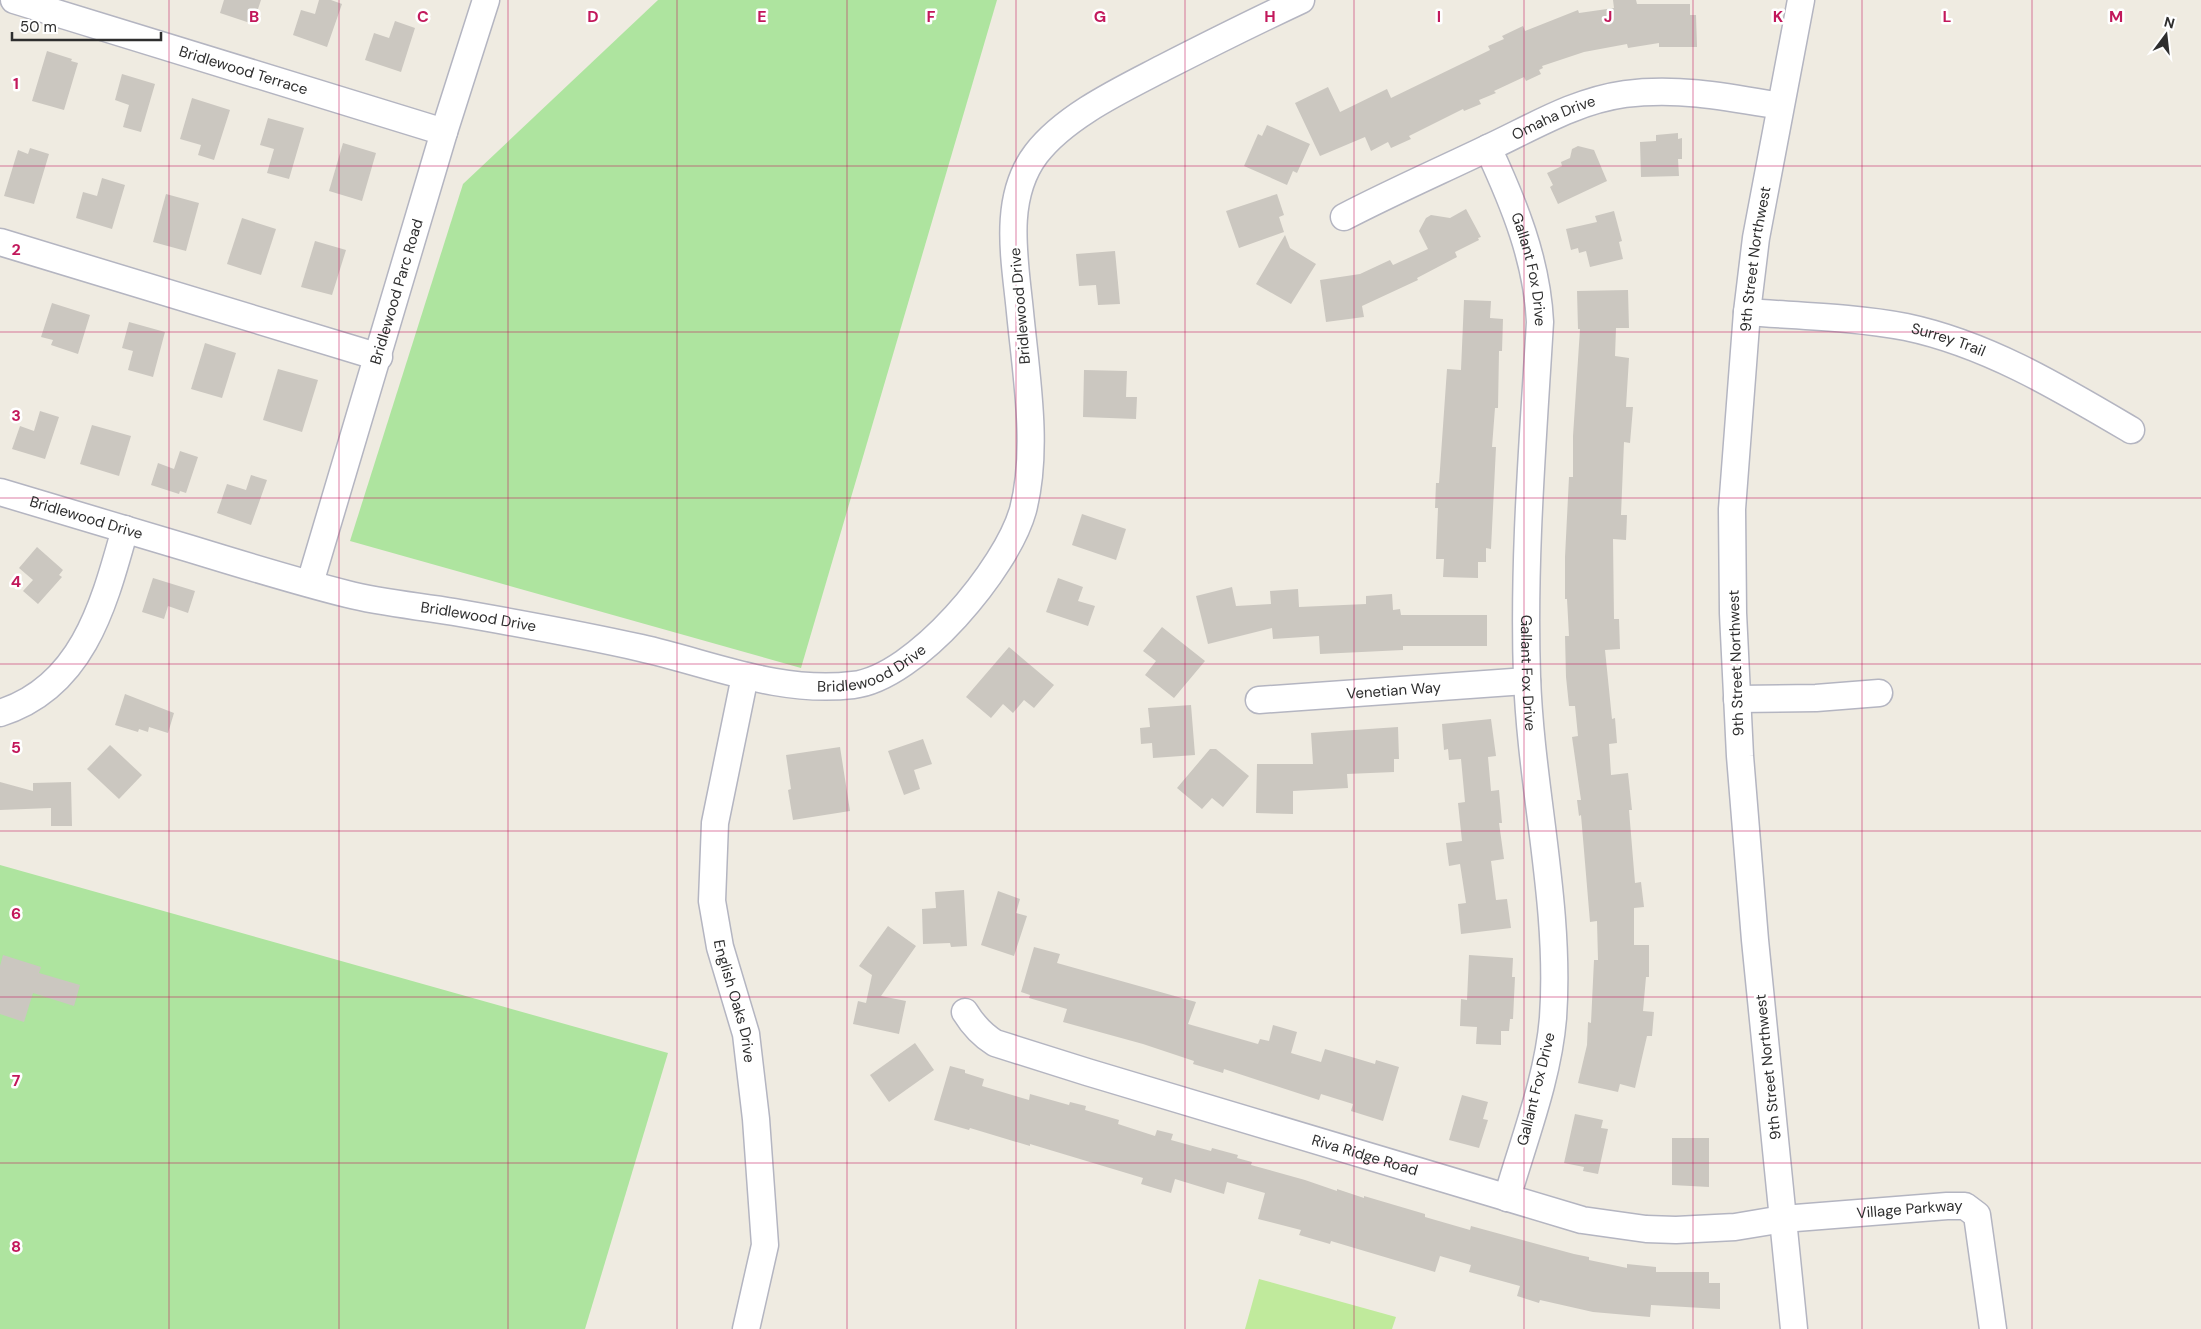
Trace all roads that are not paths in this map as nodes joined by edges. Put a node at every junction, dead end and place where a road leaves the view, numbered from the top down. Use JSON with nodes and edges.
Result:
{"nodes":[{"id":1,"x":14,"y":0,"type":"edge"},
{"id":2,"x":486,"y":0,"type":"edge"},
{"id":3,"x":1300,"y":0,"type":"edge"},
{"id":4,"x":1801,"y":0,"type":"edge"},
{"id":5,"x":1780,"y":106,"type":"junction"},
{"id":6,"x":444,"y":132,"type":"junction"},
{"id":7,"x":1488,"y":148,"type":"junction"},
{"id":8,"x":1344,"y":217,"type":"dead end"},
{"id":9,"x":0,"y":242,"type":"edge"},
{"id":10,"x":1747,"y":312,"type":"junction"},
{"id":11,"x":378,"y":357,"type":"junction"},
{"id":12,"x":2131,"y":430,"type":"dead end"},
{"id":13,"x":0,"y":492,"type":"edge"},
{"id":14,"x":125,"y":529,"type":"junction"},
{"id":15,"x":310,"y":583,"type":"junction"},
{"id":16,"x":745,"y":676,"type":"junction"},
{"id":17,"x":1527,"y":681,"type":"junction"},
{"id":18,"x":1879,"y":693,"type":"dead end"},
{"id":19,"x":1737,"y":699,"type":"junction"},
{"id":20,"x":1259,"y":700,"type":"dead end"},
{"id":21,"x":0,"y":713,"type":"edge"},
{"id":22,"x":965,"y":1012,"type":"dead end"},
{"id":23,"x":1507,"y":1198,"type":"junction"},
{"id":24,"x":1783,"y":1220,"type":"junction"},
{"id":25,"x":746,"y":1329,"type":"edge"},
{"id":26,"x":1794,"y":1329,"type":"edge"},
{"id":27,"x":1994,"y":1329,"type":"edge"}],
"edges":[{"from":1,"to":6,"type":"street","name":"Bridlewood Terrace"},
{"from":2,"to":6,"type":"street","name":"Bridlewood Parc Road"},
{"from":3,"to":16,"type":"street","name":"Bridlewood Drive"},
{"from":4,"to":5,"type":"street","name":"9th Street Northwest"},
{"from":5,"to":7,"type":"street","name":"Omaha Drive"},
{"from":5,"to":10,"type":"street","name":"9th Street Northwest"},
{"from":6,"to":11,"type":"street","name":"Bridlewood Parc Road"},
{"from":7,"to":8,"type":"street","name":"Omaha Drive"},
{"from":7,"to":17,"type":"street","name":"Gallant Fox Drive"},
{"from":9,"to":11,"type":"street"},
{"from":10,"to":12,"type":"street","name":"Surrey Trail"},
{"from":10,"to":19,"type":"street","name":"9th Street Northwest"},
{"from":11,"to":15,"type":"street","name":"Bridlewood Parc Road"},
{"from":13,"to":14,"type":"street","name":"Bridlewood Drive"},
{"from":14,"to":15,"type":"street","name":"Bridlewood Drive"},
{"from":14,"to":21,"type":"street"},
{"from":15,"to":16,"type":"street","name":"Bridlewood Drive"},
{"from":16,"to":25,"type":"street","name":"English Oaks Drive"},
{"from":17,"to":20,"type":"street","name":"Venetian Way"},
{"from":17,"to":23,"type":"street","name":"Gallant Fox Drive"},
{"from":18,"to":19,"type":"street"},
{"from":19,"to":24,"type":"street","name":"9th Street Northwest"},
{"from":22,"to":23,"type":"street","name":"Riva Ridge Road"},
{"from":23,"to":24,"type":"street","name":"Riva Ridge Road"},
{"from":24,"to":26,"type":"street","name":"9th Street Northwest"},
{"from":24,"to":27,"type":"street","name":"Village Parkway"}]}
